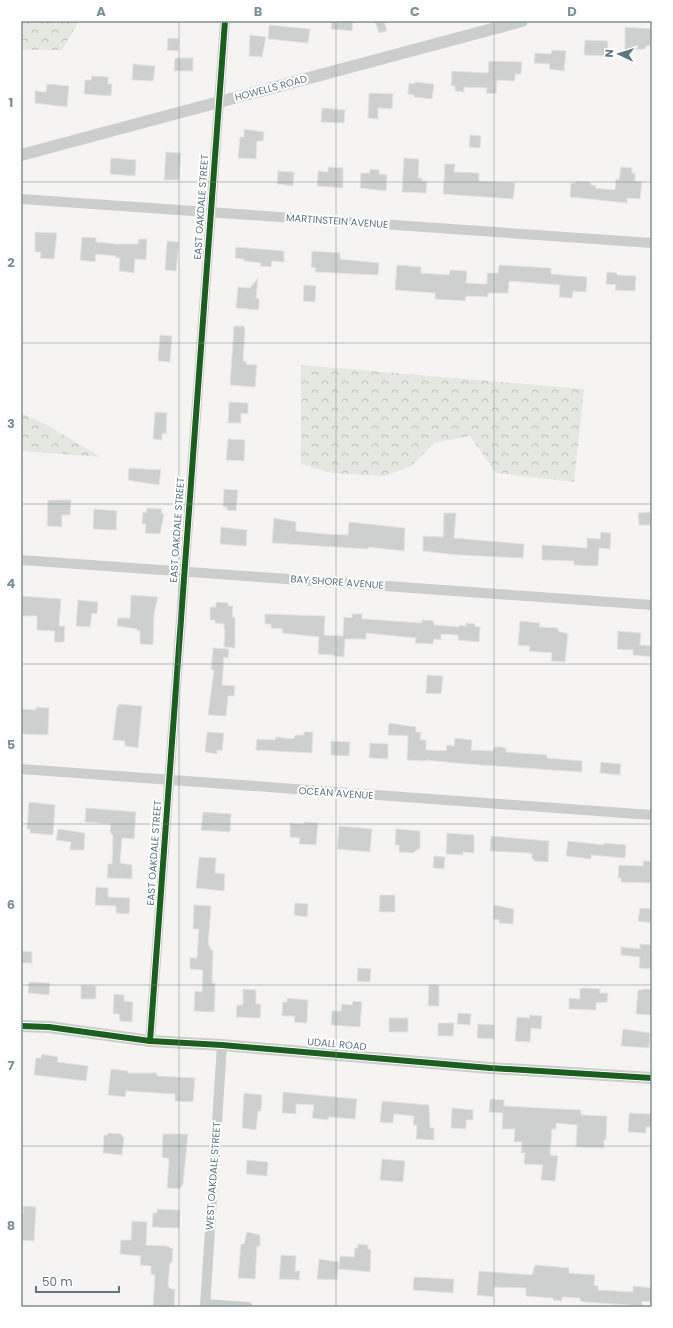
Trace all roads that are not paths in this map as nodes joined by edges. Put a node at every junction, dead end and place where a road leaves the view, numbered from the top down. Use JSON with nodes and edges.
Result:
{"nodes":[{"id":1,"x":225,"y":21,"type":"edge"},
{"id":2,"x":522,"y":21,"type":"edge"},
{"id":3,"x":220,"y":101,"type":"junction"},
{"id":4,"x":21,"y":155,"type":"edge"},
{"id":5,"x":21,"y":199,"type":"edge"},
{"id":6,"x":210,"y":212,"type":"junction"},
{"id":7,"x":652,"y":243,"type":"edge"},
{"id":8,"x":21,"y":560,"type":"edge"},
{"id":9,"x":184,"y":571,"type":"junction"},
{"id":10,"x":652,"y":605,"type":"edge"},
{"id":11,"x":21,"y":769,"type":"edge"},
{"id":12,"x":170,"y":780,"type":"junction"},
{"id":13,"x":652,"y":815,"type":"edge"},
{"id":14,"x":21,"y":1026,"type":"edge"},
{"id":15,"x":150,"y":1041,"type":"junction"},
{"id":16,"x":222,"y":1044,"type":"junction"},
{"id":17,"x":652,"y":1078,"type":"edge"},
{"id":18,"x":205,"y":1305,"type":"edge"},
{"id":19,"x":248,"y":1307,"type":"edge"}],
"edges":[{"from":1,"to":3,"type":"street","name":"EAST OAKDALE STREET"},
{"from":2,"to":3,"type":"street","name":"HOWELLS ROAD"},
{"from":3,"to":4,"type":"street","name":"HOWELLS ROAD"},
{"from":3,"to":6,"type":"street","name":"EAST OAKDALE STREET"},
{"from":5,"to":6,"type":"street","name":"MARTINSTEIN AVENUE"},
{"from":6,"to":7,"type":"street","name":"MARTINSTEIN AVENUE"},
{"from":6,"to":9,"type":"street","name":"EAST OAKDALE STREET"},
{"from":8,"to":9,"type":"street","name":"BAY SHORE AVENUE"},
{"from":9,"to":10,"type":"street","name":"BAY SHORE AVENUE"},
{"from":9,"to":12,"type":"street","name":"EAST OAKDALE STREET"},
{"from":11,"to":12,"type":"street","name":"OCEAN AVENUE"},
{"from":12,"to":13,"type":"street","name":"OCEAN AVENUE"},
{"from":12,"to":15,"type":"street","name":"EAST OAKDALE STREET"},
{"from":14,"to":15,"type":"street","name":"UDALL ROAD"},
{"from":15,"to":16,"type":"street","name":"UDALL ROAD"},
{"from":16,"to":17,"type":"street","name":"UDALL ROAD"},
{"from":16,"to":18,"type":"street","name":"WEST OAKDALE STREET"},
{"from":18,"to":19,"type":"street"}]}
